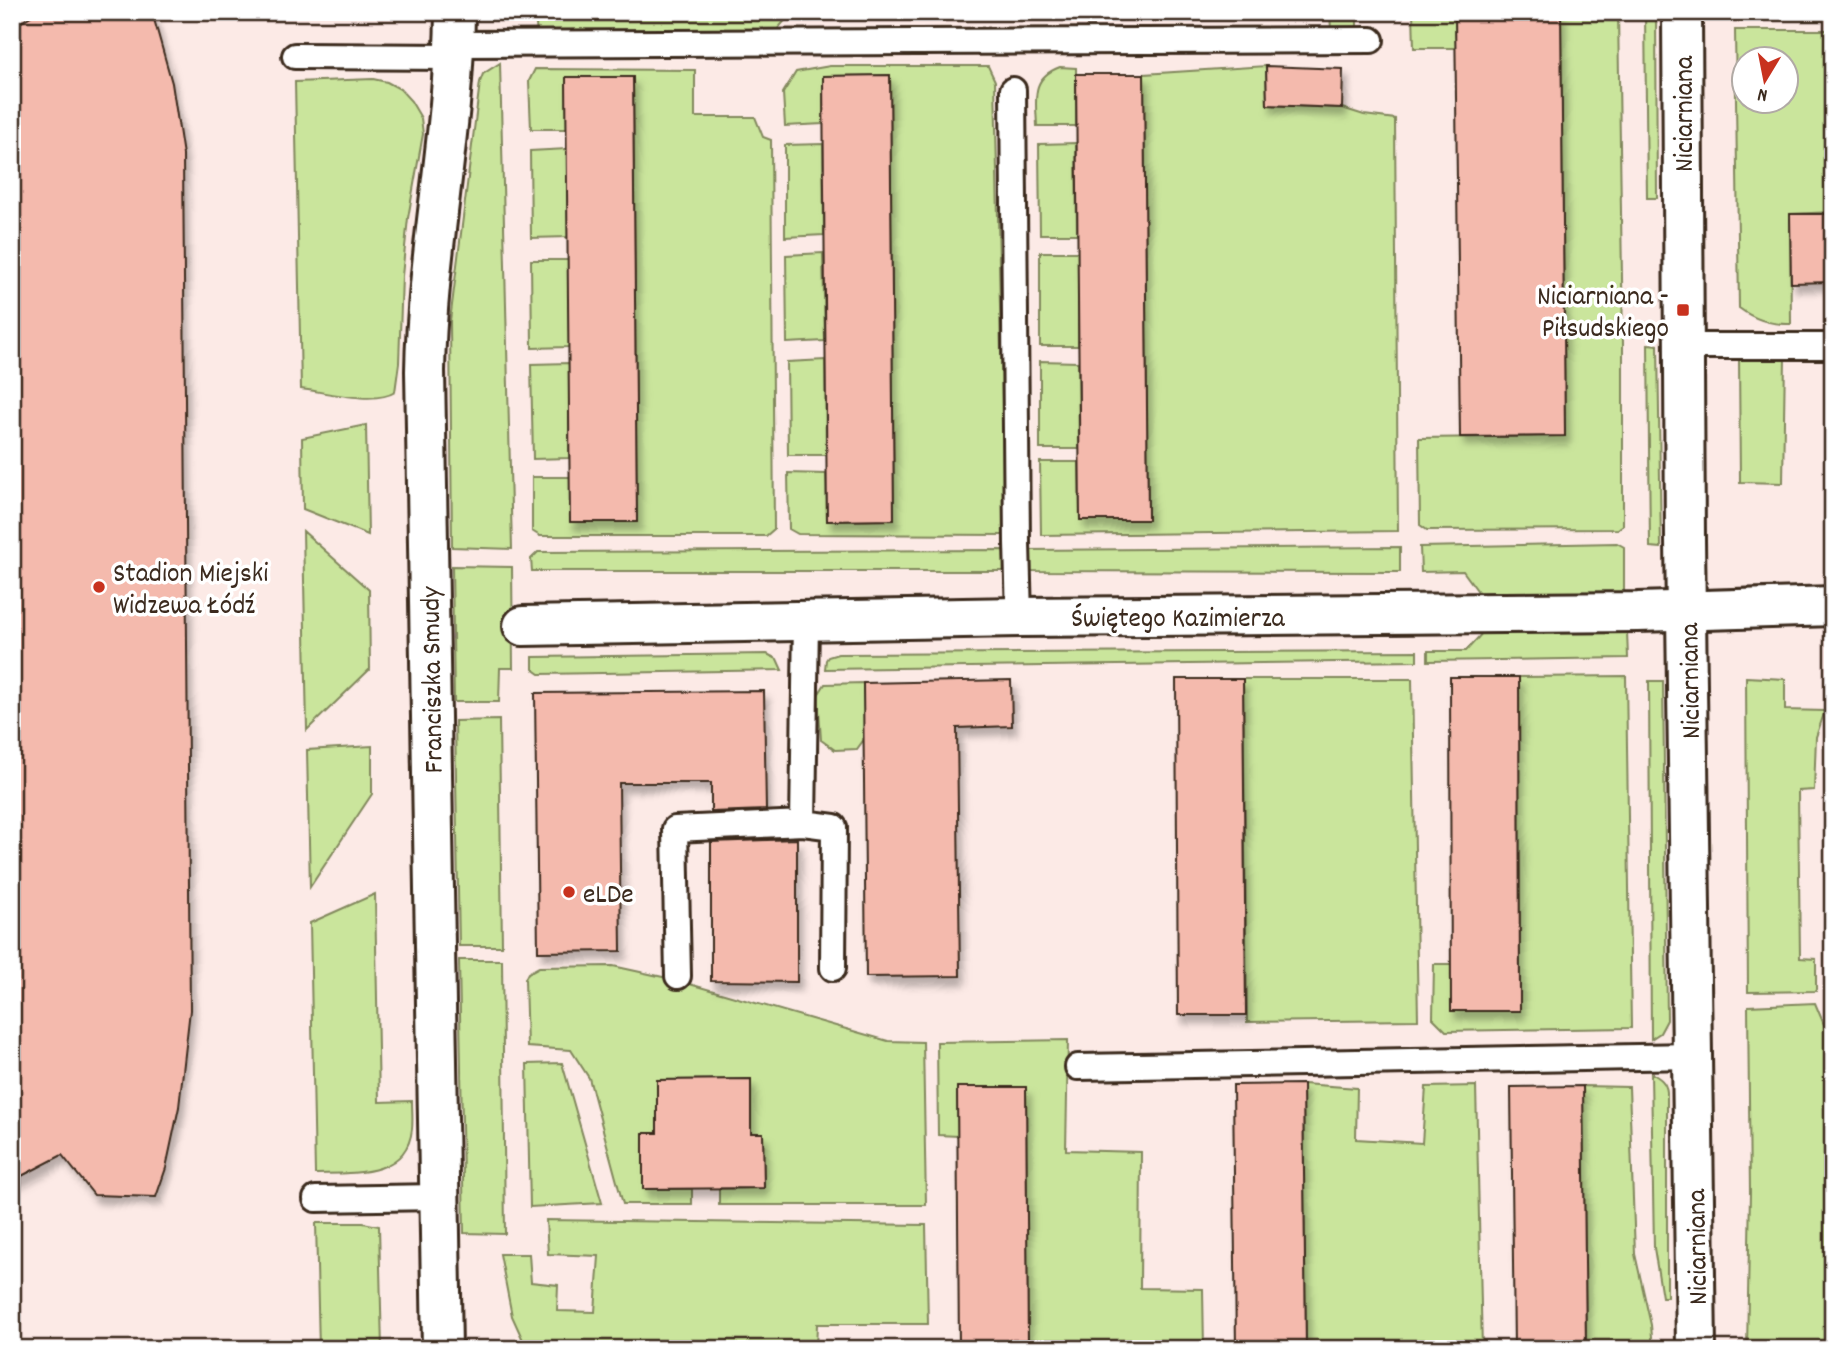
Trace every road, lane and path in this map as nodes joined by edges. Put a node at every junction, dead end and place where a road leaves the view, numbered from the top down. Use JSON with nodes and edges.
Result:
{"nodes":[{"id":1,"x":1682,"y":12,"type":"edge"},
{"id":2,"x":455,"y":38,"type":"edge"},
{"id":3,"x":1371,"y":40,"type":"dead end"},
{"id":4,"x":295,"y":56,"type":"dead end"},
{"id":5,"x":1013,"y":90,"type":"dead end"},
{"id":6,"x":1833,"y":345,"type":"edge"},
{"id":7,"x":1684,"y":346,"type":"junction"},
{"id":8,"x":1833,"y":606,"type":"edge"},
{"id":9,"x":1687,"y":610,"type":"junction"},
{"id":10,"x":1020,"y":617,"type":"junction"},
{"id":11,"x":806,"y":620,"type":"junction"},
{"id":12,"x":523,"y":626,"type":"dead end"},
{"id":13,"x":803,"y":823,"type":"junction"},
{"id":14,"x":833,"y":968,"type":"dead end"},
{"id":15,"x":678,"y":976,"type":"dead end"},
{"id":16,"x":1692,"y":1056,"type":"junction"},
{"id":17,"x":1077,"y":1067,"type":"dead end"},
{"id":18,"x":439,"y":1197,"type":"junction"},
{"id":19,"x":316,"y":1199,"type":"dead end"},
{"id":20,"x":442,"y":1349,"type":"edge"},
{"id":21,"x":1696,"y":1349,"type":"edge"}],
"edges":[{"from":1,"to":7,"type":"street","name":"Niciarniana"},
{"from":2,"to":3,"type":"lane"},
{"from":2,"to":4,"type":"lane"},
{"from":2,"to":18,"type":"street","name":"Franciszka Smudy"},
{"from":5,"to":10,"type":"lane"},
{"from":6,"to":7,"type":"lane"},
{"from":7,"to":9,"type":"street","name":"Niciarniana"},
{"from":8,"to":9,"type":"street","name":"Świętego Kazimierza"},
{"from":9,"to":10,"type":"street","name":"Świętego Kazimierza"},
{"from":9,"to":16,"type":"street","name":"Niciarniana"},
{"from":10,"to":11,"type":"street","name":"Świętego Kazimierza"},
{"from":11,"to":12,"type":"street","name":"Świętego Kazimierza"},
{"from":11,"to":13,"type":"lane"},
{"from":13,"to":14,"type":"lane"},
{"from":13,"to":15,"type":"lane"},
{"from":16,"to":17,"type":"lane"},
{"from":16,"to":21,"type":"street","name":"Niciarniana"},
{"from":18,"to":19,"type":"lane"},
{"from":18,"to":20,"type":"street","name":"Franciszka Smudy"}]}
